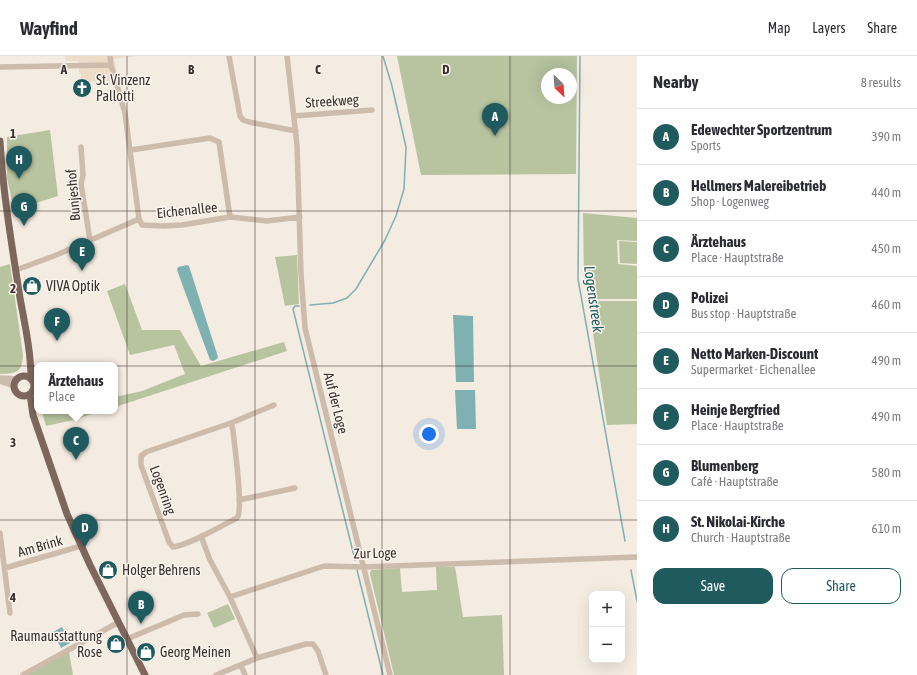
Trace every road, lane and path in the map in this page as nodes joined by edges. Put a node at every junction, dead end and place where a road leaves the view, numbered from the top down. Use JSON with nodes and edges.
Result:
{"nodes":[{"id":1,"x":110,"y":56,"type":"edge"},
{"id":2,"x":229,"y":56,"type":"edge"},
{"id":3,"x":287,"y":56,"type":"edge"},
{"id":4,"x":111,"y":65,"type":"junction"},
{"id":5,"x":0,"y":67,"type":"edge"},
{"id":6,"x":372,"y":110,"type":"dead end"},
{"id":7,"x":294,"y":116,"type":"junction"},
{"id":8,"x":296,"y":131,"type":"junction"},
{"id":9,"x":0,"y":141,"type":"edge"},
{"id":10,"x":81,"y":146,"type":"dead end"},
{"id":11,"x":131,"y":150,"type":"junction"},
{"id":12,"x":230,"y":217,"type":"junction"},
{"id":13,"x":300,"y":217,"type":"junction"},
{"id":14,"x":139,"y":219,"type":"junction"},
{"id":15,"x":90,"y":240,"type":"junction"},
{"id":16,"x":16,"y":270,"type":"junction"},
{"id":17,"x":29,"y":359,"type":"junction"},
{"id":18,"x":21,"y":378,"type":"junction"},
{"id":19,"x":0,"y":379,"type":"edge"},
{"id":20,"x":31,"y":379,"type":"junction"},
{"id":21,"x":14,"y":386,"type":"junction"},
{"id":22,"x":27,"y":395,"type":"junction"},
{"id":23,"x":274,"y":405,"type":"dead end"},
{"id":24,"x":230,"y":423,"type":"junction"},
{"id":25,"x":295,"y":488,"type":"dead end"},
{"id":26,"x":239,"y":500,"type":"junction"},
{"id":27,"x":0,"y":533,"type":"edge"},
{"id":28,"x":200,"y":536,"type":"junction"},
{"id":29,"x":81,"y":546,"type":"junction"},
{"id":30,"x":637,"y":558,"type":"edge"},
{"id":31,"x":364,"y":567,"type":"junction"},
{"id":32,"x":5,"y":568,"type":"junction"},
{"id":33,"x":230,"y":597,"type":"junction"},
{"id":34,"x":10,"y":612,"type":"dead end"},
{"id":35,"x":198,"y":614,"type":"dead end"},
{"id":36,"x":120,"y":622,"type":"junction"},
{"id":37,"x":127,"y":639,"type":"junction"},
{"id":38,"x":257,"y":658,"type":"junction"},
{"id":39,"x":241,"y":665,"type":"junction"},
{"id":40,"x":23,"y":675,"type":"edge"},
{"id":41,"x":145,"y":675,"type":"edge"},
{"id":42,"x":216,"y":675,"type":"edge"},
{"id":43,"x":245,"y":675,"type":"edge"},
{"id":44,"x":326,"y":675,"type":"edge"},
{"id":45,"x":390,"y":675,"type":"edge"}],
"edges":[{"from":1,"to":4,"type":"street"},
{"from":2,"to":8,"type":"street"},
{"from":3,"to":7,"type":"street","name":"Auf der Loge"},
{"from":4,"to":5,"type":"street"},
{"from":4,"to":11,"type":"street"},
{"from":6,"to":7,"type":"street","name":"Streekweg"},
{"from":7,"to":8,"type":"street","name":"Auf der Loge"},
{"from":8,"to":13,"type":"street","name":"Auf der Loge"},
{"from":9,"to":16,"type":"main road"},
{"from":10,"to":15,"type":"street","name":"Bunjeshof"},
{"from":11,"to":12,"type":"street"},
{"from":11,"to":14,"type":"street"},
{"from":12,"to":13,"type":"street","name":"Eichenallee"},
{"from":12,"to":14,"type":"street","name":"Eichenallee"},
{"from":13,"to":31,"type":"street","name":"Auf der Loge"},
{"from":14,"to":15,"type":"street","name":"Eichenallee"},
{"from":15,"to":16,"type":"street","name":"Eichenallee"},
{"from":16,"to":17,"type":"main road"},
{"from":17,"to":18,"type":"main road"},
{"from":17,"to":20,"type":"main road"},
{"from":18,"to":19,"type":"street"},
{"from":18,"to":20,"type":"main road"},
{"from":18,"to":21,"type":"main road"},
{"from":19,"to":21,"type":"street"},
{"from":20,"to":22,"type":"main road"},
{"from":21,"to":22,"type":"main road"},
{"from":22,"to":29,"type":"main road"},
{"from":23,"to":24,"type":"street","name":"Logenring"},
{"from":24,"to":26,"type":"street","name":"Logenring"},
{"from":24,"to":28,"type":"street","name":"Logenring"},
{"from":25,"to":26,"type":"street"},
{"from":26,"to":28,"type":"street","name":"Logenring"},
{"from":27,"to":32,"type":"street","name":"Am Brink"},
{"from":28,"to":33,"type":"street"},
{"from":29,"to":32,"type":"street","name":"Am Brink"},
{"from":29,"to":36,"type":"main road"},
{"from":30,"to":31,"type":"street","name":"Zur Loge"},
{"from":31,"to":33,"type":"street","name":"Zur Loge"},
{"from":31,"to":45,"type":"street","name":"Auf der Loge"},
{"from":32,"to":34,"type":"street","name":"Am Brink"},
{"from":33,"to":38,"type":"street"},
{"from":35,"to":37,"type":"street"},
{"from":36,"to":37,"type":"main road"},
{"from":36,"to":40,"type":"street"},
{"from":37,"to":41,"type":"main road"},
{"from":38,"to":39,"type":"street"},
{"from":38,"to":44,"type":"street"},
{"from":39,"to":42,"type":"street"},
{"from":39,"to":43,"type":"street"}]}
